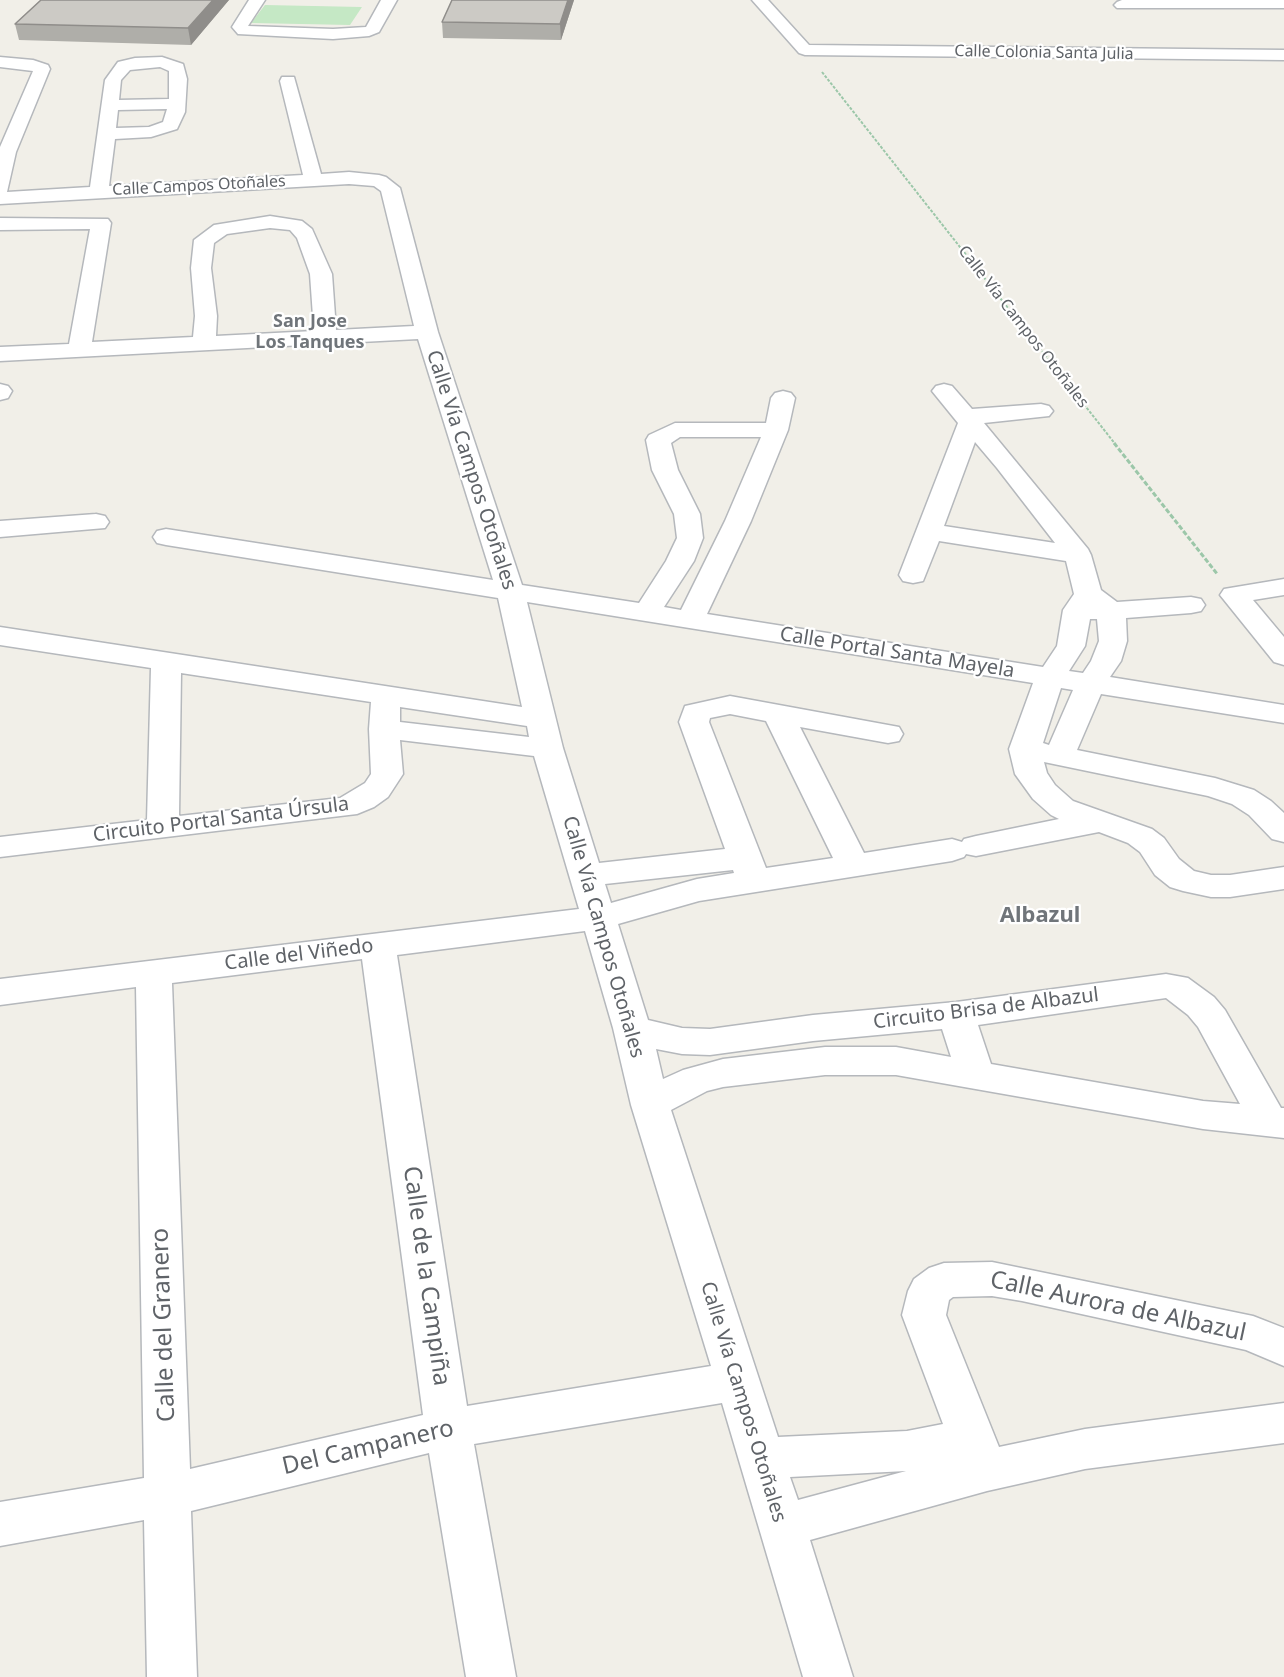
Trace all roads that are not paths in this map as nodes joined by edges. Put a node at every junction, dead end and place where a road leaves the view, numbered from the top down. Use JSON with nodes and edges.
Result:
{"nodes":[{"id":1,"x":257,"y":0,"type":"edge"},
{"id":2,"x":389,"y":0,"type":"edge"},
{"id":3,"x":760,"y":0,"type":"edge"},
{"id":4,"x":1284,"y":3,"type":"edge"},
{"id":5,"x":1122,"y":5,"type":"dead end"},
{"id":6,"x":1284,"y":55,"type":"edge"},
{"id":7,"x":0,"y":62,"type":"edge"},
{"id":8,"x":288,"y":81,"type":"dead end"},
{"id":9,"x":176,"y":104,"type":"junction"},
{"id":10,"x":110,"y":105,"type":"junction"},
{"id":11,"x":106,"y":134,"type":"junction"},
{"id":12,"x":4,"y":152,"type":"edge"},
{"id":13,"x":313,"y":179,"type":"junction"},
{"id":14,"x":0,"y":188,"type":"edge"},
{"id":15,"x":99,"y":192,"type":"junction"},
{"id":16,"x":393,"y":193,"type":"joint"},
{"id":17,"x":0,"y":198,"type":"edge"},
{"id":18,"x":0,"y":224,"type":"edge"},
{"id":19,"x":427,"y":332,"type":"junction"},
{"id":20,"x":325,"y":337,"type":"junction"},
{"id":21,"x":204,"y":343,"type":"junction"},
{"id":22,"x":79,"y":350,"type":"junction"},
{"id":23,"x":0,"y":354,"type":"edge"},
{"id":24,"x":944,"y":391,"type":"dead end"},
{"id":25,"x":783,"y":398,"type":"dead end"},
{"id":26,"x":1041,"y":411,"type":"dead end"},
{"id":27,"x":967,"y":420,"type":"junction"},
{"id":28,"x":776,"y":430,"type":"junction"},
{"id":29,"x":954,"y":459,"type":"junction"},
{"id":30,"x":1006,"y":463,"type":"junction"},
{"id":31,"x":687,"y":514,"type":"junction"},
{"id":32,"x":738,"y":521,"type":"junction"},
{"id":33,"x":96,"y":522,"type":"dead end"},
{"id":34,"x":0,"y":529,"type":"edge"},
{"id":35,"x":928,"y":532,"type":"junction"},
{"id":36,"x":166,"y":537,"type":"dead end"},
{"id":37,"x":1078,"y":555,"type":"junction"},
{"id":38,"x":913,"y":575,"type":"dead end"},
{"id":39,"x":1284,"y":587,"type":"edge"},
{"id":40,"x":510,"y":590,"type":"junction"},
{"id":41,"x":1082,"y":602,"type":"junction"},
{"id":42,"x":1191,"y":605,"type":"dead end"},
{"id":43,"x":1111,"y":611,"type":"junction"},
{"id":44,"x":647,"y":612,"type":"junction"},
{"id":45,"x":691,"y":619,"type":"junction"},
{"id":46,"x":0,"y":636,"type":"edge"},
{"id":47,"x":1284,"y":656,"type":"edge"},
{"id":48,"x":166,"y":662,"type":"junction"},
{"id":49,"x":1050,"y":678,"type":"junction"},
{"id":50,"x":1090,"y":685,"type":"junction"},
{"id":51,"x":386,"y":696,"type":"junction"},
{"id":52,"x":778,"y":714,"type":"junction"},
{"id":53,"x":1284,"y":714,"type":"edge"},
{"id":54,"x":384,"y":729,"type":"junction"},
{"id":55,"x":543,"y":734,"type":"junction"},
{"id":56,"x":888,"y":734,"type":"dead end"},
{"id":57,"x":1025,"y":749,"type":"junction"},
{"id":58,"x":1059,"y":757,"type":"junction"},
{"id":59,"x":1101,"y":822,"type":"junction"},
{"id":60,"x":163,"y":828,"type":"junction"},
{"id":61,"x":1284,"y":832,"type":"edge"},
{"id":62,"x":0,"y":847,"type":"edge"},
{"id":63,"x":854,"y":866,"type":"junction"},
{"id":64,"x":750,"y":869,"type":"junction"},
{"id":65,"x":585,"y":875,"type":"junction"},
{"id":66,"x":1284,"y":878,"type":"edge"},
{"id":67,"x":598,"y":918,"type":"junction"},
{"id":68,"x":378,"y":945,"type":"junction"},
{"id":69,"x":154,"y":973,"type":"junction"},
{"id":70,"x":0,"y":992,"type":"edge"},
{"id":71,"x":956,"y":1015,"type":"junction"},
{"id":72,"x":632,"y":1028,"type":"junction"},
{"id":73,"x":819,"y":1045,"type":"junction"},
{"id":74,"x":975,"y":1073,"type":"junction"},
{"id":75,"x":650,"y":1105,"type":"junction"},
{"id":76,"x":1277,"y":1123,"type":"edge"},
{"id":77,"x":1284,"y":1348,"type":"edge"},
{"id":78,"x":738,"y":1381,"type":"junction"},
{"id":79,"x":1284,"y":1423,"type":"edge"},
{"id":80,"x":448,"y":1429,"type":"junction"},
{"id":81,"x":979,"y":1454,"type":"junction"},
{"id":82,"x":762,"y":1458,"type":"junction"},
{"id":83,"x":169,"y":1495,"type":"junction"},
{"id":84,"x":0,"y":1524,"type":"edge"},
{"id":85,"x":782,"y":1526,"type":"junction"},
{"id":86,"x":172,"y":1677,"type":"edge"},
{"id":87,"x":491,"y":1677,"type":"edge"},
{"id":88,"x":828,"y":1677,"type":"edge"}],
"edges":[{"from":1,"to":2,"type":"street"},
{"from":3,"to":6,"type":"street","name":"Calle Colonia Santa Julia"},
{"from":4,"to":5,"type":"street"},
{"from":7,"to":12,"type":"street"},
{"from":8,"to":13,"type":"street"},
{"from":9,"to":10,"type":"street"},
{"from":9,"to":10,"type":"street"},
{"from":9,"to":11,"type":"street"},
{"from":10,"to":11,"type":"street"},
{"from":11,"to":15,"type":"street"},
{"from":12,"to":14,"type":"street"},
{"from":13,"to":15,"type":"street","name":"Calle Campos Otoñales"},
{"from":13,"to":16,"type":"street","name":"Calle Campos Otoñales"},
{"from":15,"to":17,"type":"street","name":"Calle Campos Otoñales"},
{"from":16,"to":19,"type":"street","name":"Calle Vía Campos Otoñales"},
{"from":18,"to":22,"type":"street"},
{"from":19,"to":20,"type":"street"},
{"from":19,"to":40,"type":"street","name":"Calle Vía Campos Otoñales"},
{"from":20,"to":21,"type":"street"},
{"from":20,"to":21,"type":"street"},
{"from":21,"to":22,"type":"street"},
{"from":22,"to":23,"type":"street"},
{"from":24,"to":27,"type":"street"},
{"from":25,"to":28,"type":"street"},
{"from":26,"to":27,"type":"street"},
{"from":27,"to":29,"type":"street"},
{"from":27,"to":30,"type":"street"},
{"from":28,"to":31,"type":"street"},
{"from":28,"to":32,"type":"street"},
{"from":29,"to":30,"type":"street"},
{"from":29,"to":35,"type":"street"},
{"from":30,"to":37,"type":"street"},
{"from":31,"to":32,"type":"street"},
{"from":31,"to":44,"type":"street"},
{"from":32,"to":45,"type":"street"},
{"from":33,"to":34,"type":"street"},
{"from":35,"to":37,"type":"street"},
{"from":35,"to":38,"type":"street"},
{"from":36,"to":40,"type":"street","name":"Calle Portal Santa Mayela"},
{"from":37,"to":41,"type":"street"},
{"from":39,"to":47,"type":"street"},
{"from":40,"to":44,"type":"street","name":"Calle Portal Santa Mayela"},
{"from":40,"to":55,"type":"street","name":"Calle Vía Campos Otoñales"},
{"from":41,"to":43,"type":"street"},
{"from":41,"to":49,"type":"street"},
{"from":42,"to":43,"type":"street"},
{"from":43,"to":50,"type":"street"},
{"from":44,"to":45,"type":"street","name":"Calle Portal Santa Mayela"},
{"from":45,"to":49,"type":"street","name":"Calle Portal Santa Mayela"},
{"from":46,"to":48,"type":"street"},
{"from":48,"to":51,"type":"street"},
{"from":48,"to":60,"type":"street"},
{"from":49,"to":50,"type":"street","name":"Calle Portal Santa Mayela"},
{"from":49,"to":57,"type":"street"},
{"from":50,"to":53,"type":"street","name":"Calle Portal Santa Mayela"},
{"from":50,"to":58,"type":"street"},
{"from":51,"to":54,"type":"street","name":"Circuito Portal Santa Úrsula"},
{"from":51,"to":55,"type":"street"},
{"from":52,"to":56,"type":"street"},
{"from":52,"to":63,"type":"street"},
{"from":52,"to":64,"type":"street"},
{"from":54,"to":55,"type":"street"},
{"from":54,"to":60,"type":"street","name":"Circuito Portal Santa Úrsula"},
{"from":55,"to":65,"type":"street","name":"Calle Vía Campos Otoñales"},
{"from":57,"to":58,"type":"street"},
{"from":57,"to":59,"type":"street"},
{"from":58,"to":61,"type":"street"},
{"from":59,"to":63,"type":"street"},
{"from":59,"to":66,"type":"street"},
{"from":60,"to":62,"type":"street","name":"Circuito Portal Santa Úrsula"},
{"from":63,"to":64,"type":"street"},
{"from":64,"to":65,"type":"street"},
{"from":64,"to":67,"type":"street","name":"Calle del Viñedo"},
{"from":65,"to":67,"type":"street","name":"Calle Vía Campos Otoñales"},
{"from":67,"to":68,"type":"street","name":"Calle del Viñedo"},
{"from":67,"to":72,"type":"street","name":"Calle Vía Campos Otoñales"},
{"from":68,"to":69,"type":"street","name":"Calle del Viñedo"},
{"from":68,"to":80,"type":"street","name":"Calle de la Campiña"},
{"from":69,"to":70,"type":"street","name":"Calle del Viñedo"},
{"from":69,"to":83,"type":"street","name":"Calle del Granero"},
{"from":71,"to":73,"type":"street","name":"Circuito Brisa de Albazul"},
{"from":71,"to":74,"type":"street"},
{"from":71,"to":76,"type":"street","name":"Circuito Brisa de Albazul"},
{"from":72,"to":73,"type":"street","name":"Circuito Brisa de Albazul"},
{"from":72,"to":75,"type":"street","name":"Calle Vía Campos Otoñales"},
{"from":73,"to":74,"type":"street","name":"Circuito Brisa de Albazul"},
{"from":73,"to":75,"type":"street","name":"Circuito Brisa de Albazul"},
{"from":74,"to":76,"type":"street","name":"Circuito Brisa de Albazul"},
{"from":75,"to":78,"type":"street","name":"Calle Vía Campos Otoñales"},
{"from":77,"to":81,"type":"street","name":"Calle Aurora de Albazul"},
{"from":78,"to":80,"type":"street","name":"Del Campanero"},
{"from":78,"to":82,"type":"street","name":"Calle Vía Campos Otoñales"},
{"from":79,"to":81,"type":"street"},
{"from":80,"to":83,"type":"street","name":"Del Campanero"},
{"from":80,"to":87,"type":"street","name":"Calle de la Campiña"},
{"from":81,"to":82,"type":"street"},
{"from":81,"to":85,"type":"street"},
{"from":82,"to":85,"type":"street","name":"Calle Vía Campos Otoñales"},
{"from":83,"to":84,"type":"street","name":"Del Campanero"},
{"from":83,"to":86,"type":"street","name":"Calle del Granero"},
{"from":85,"to":88,"type":"street","name":"Calle Vía Campos Otoñales"}]}
